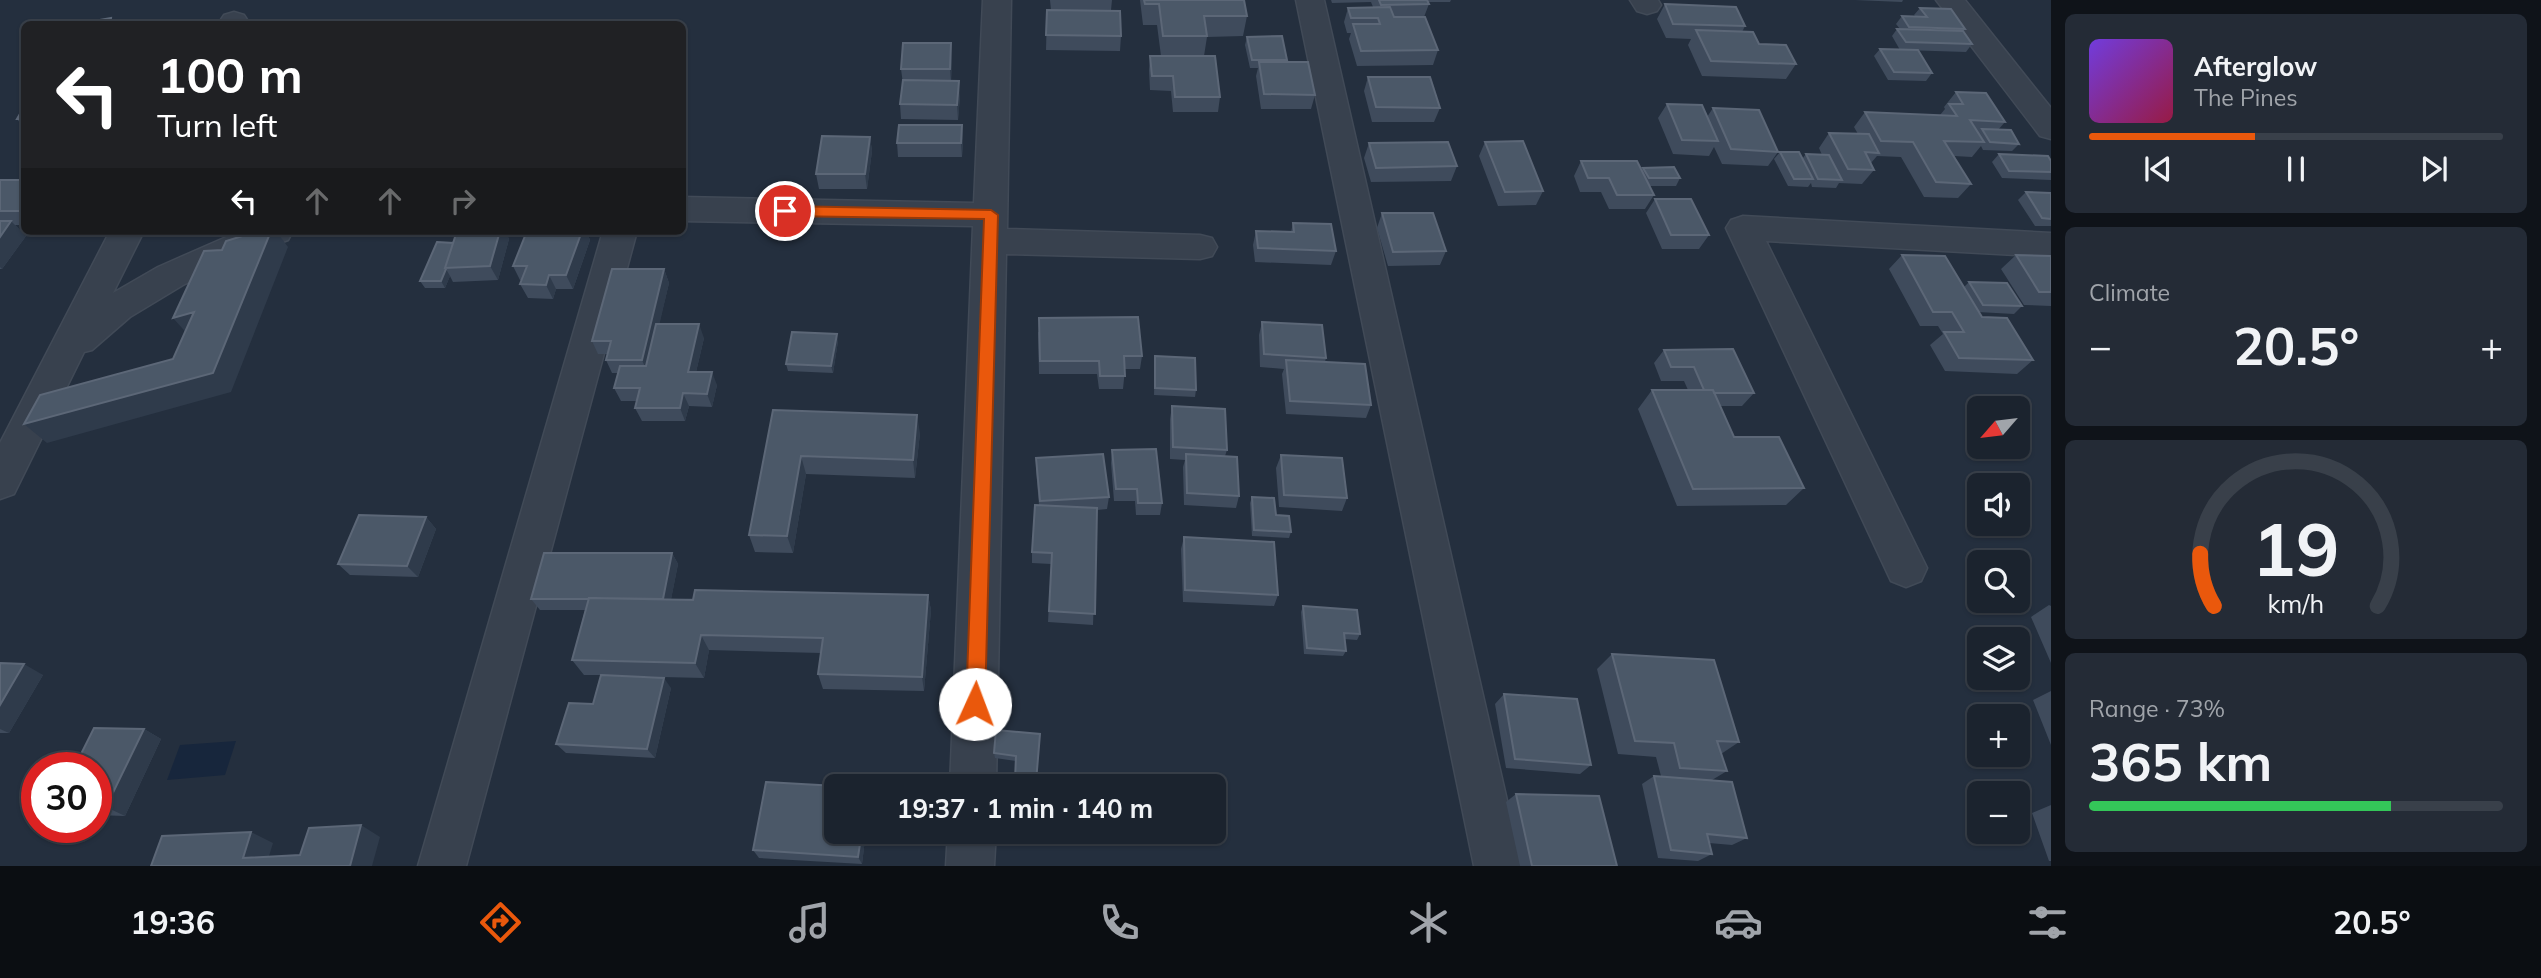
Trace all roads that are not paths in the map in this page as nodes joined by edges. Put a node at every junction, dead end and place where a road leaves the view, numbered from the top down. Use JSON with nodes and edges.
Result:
{"nodes":[{"id":1,"x":997,"y":0,"type":"edge"},
{"id":2,"x":1310,"y":0,"type":"edge"},
{"id":3,"x":1950,"y":0,"type":"edge"},
{"id":4,"x":2051,"y":129,"type":"edge"},
{"id":5,"x":686,"y":209,"type":"edge"},
{"id":6,"x":990,"y":228,"type":"junction"},
{"id":7,"x":125,"y":235,"type":"edge"},
{"id":8,"x":263,"y":235,"type":"edge"},
{"id":9,"x":619,"y":235,"type":"edge"},
{"id":10,"x":2051,"y":245,"type":"edge"},
{"id":11,"x":1200,"y":247,"type":"dead end"},
{"id":12,"x":62,"y":360,"type":"junction"},
{"id":13,"x":0,"y":482,"type":"edge"},
{"id":14,"x":1906,"y":568,"type":"dead end"},
{"id":15,"x":973,"y":774,"type":"edge"},
{"id":16,"x":972,"y":844,"type":"edge"},
{"id":17,"x":442,"y":866,"type":"edge"},
{"id":18,"x":971,"y":866,"type":"edge"},
{"id":19,"x":1498,"y":866,"type":"edge"}],
"edges":[{"from":1,"to":6,"type":"street"},
{"from":2,"to":19,"type":"street"},
{"from":3,"to":4,"type":"street"},
{"from":5,"to":6,"type":"street"},
{"from":6,"to":11,"type":"street"},
{"from":6,"to":15,"type":"street"},
{"from":7,"to":12,"type":"street"},
{"from":8,"to":12,"type":"street"},
{"from":9,"to":17,"type":"street"},
{"from":10,"to":14,"type":"street"},
{"from":12,"to":13,"type":"street"},
{"from":16,"to":18,"type":"street"}]}
